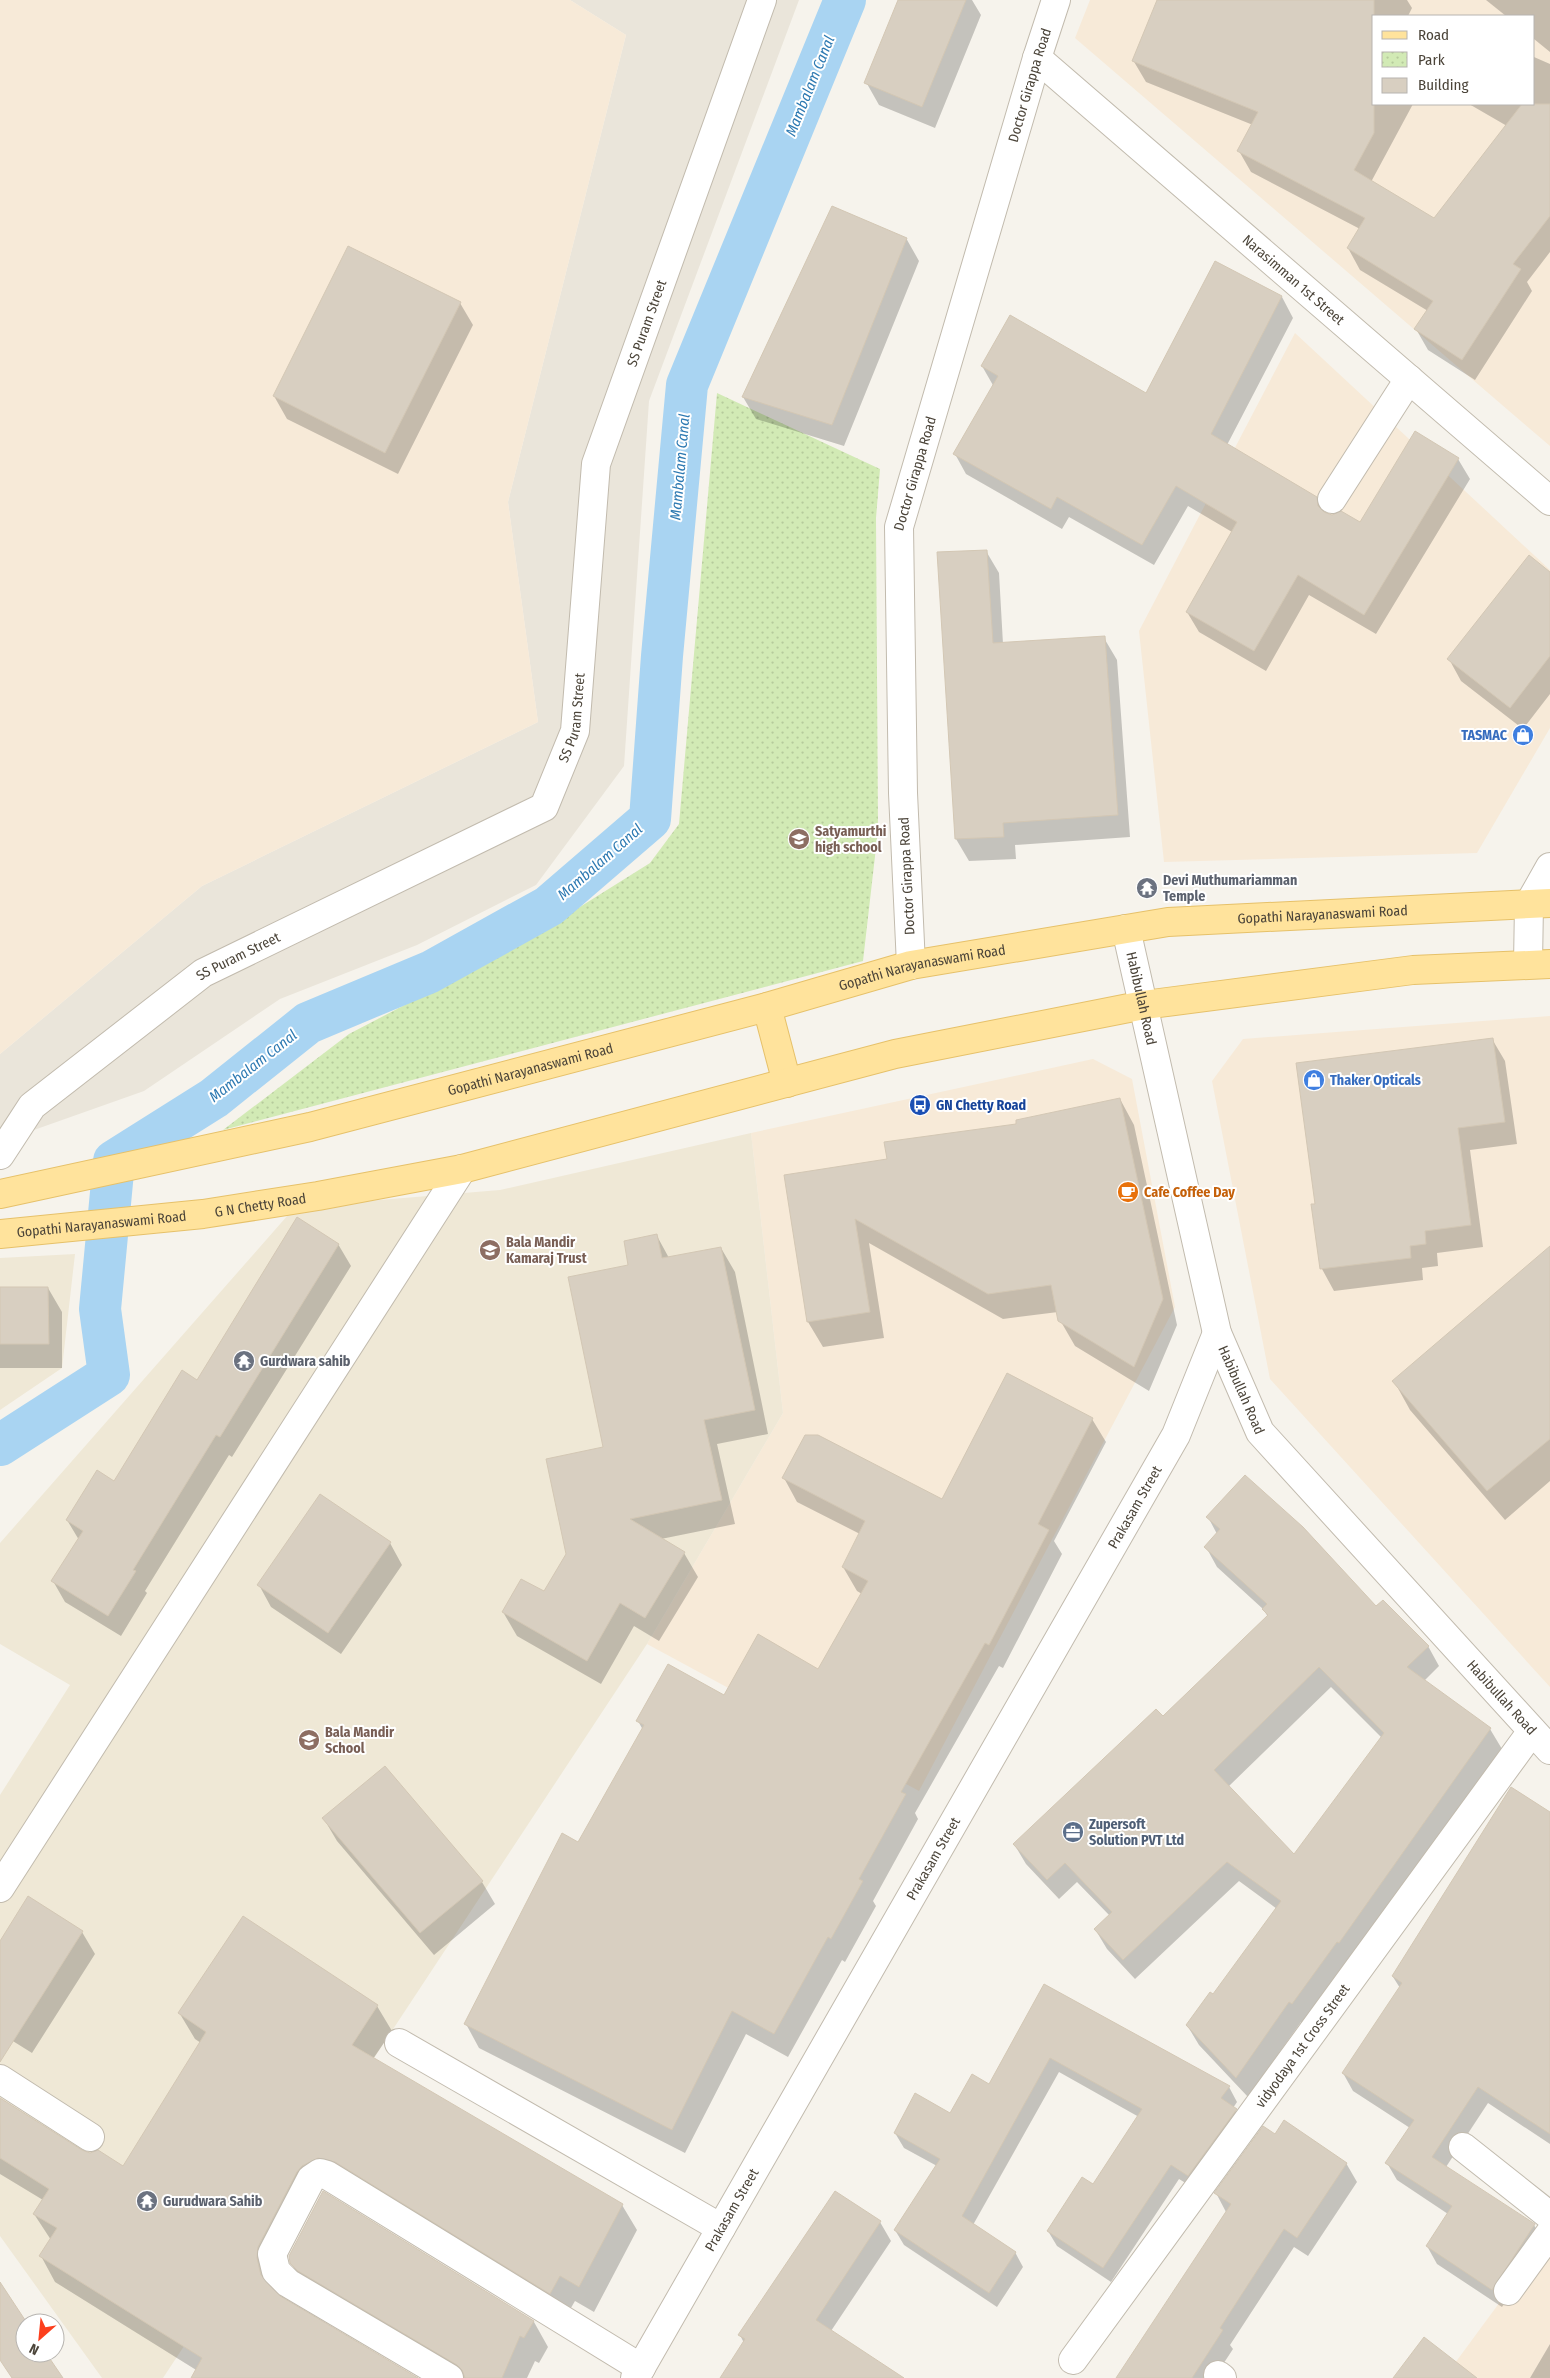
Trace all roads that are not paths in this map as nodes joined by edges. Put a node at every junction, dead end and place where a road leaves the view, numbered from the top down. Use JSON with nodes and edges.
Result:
{"nodes":[{"id":1,"x":762,"y":0,"type":"edge"},
{"id":2,"x":1056,"y":0,"type":"edge"},
{"id":3,"x":1036,"y":58,"type":"junction"},
{"id":4,"x":1409,"y":379,"type":"junction"},
{"id":5,"x":1332,"y":499,"type":"dead end"},
{"id":6,"x":1550,"y":501,"type":"edge"},
{"id":7,"x":1550,"y":867,"type":"edge"},
{"id":8,"x":1540,"y":904,"type":"edge"},
{"id":9,"x":1126,"y":929,"type":"junction"},
{"id":10,"x":1539,"y":964,"type":"edge"},
{"id":11,"x":911,"y":965,"type":"junction"},
{"id":12,"x":1144,"y":1005,"type":"junction"},
{"id":13,"x":767,"y":1007,"type":"junction"},
{"id":14,"x":787,"y":1083,"type":"junction"},
{"id":15,"x":0,"y":1156,"type":"edge"},
{"id":16,"x":462,"y":1169,"type":"junction"},
{"id":17,"x":0,"y":1194,"type":"edge"},
{"id":18,"x":203,"y":1214,"type":"joint"},
{"id":19,"x":0,"y":1234,"type":"edge"},
{"id":20,"x":1217,"y":1333,"type":"junction"},
{"id":21,"x":1532,"y":1730,"type":"junction"},
{"id":22,"x":1550,"y":1750,"type":"edge"},
{"id":23,"x":0,"y":1888,"type":"edge"},
{"id":24,"x":399,"y":2043,"type":"dead end"},
{"id":25,"x":0,"y":2079,"type":"edge"},
{"id":26,"x":90,"y":2137,"type":"dead end"},
{"id":27,"x":1463,"y":2147,"type":"dead end"},
{"id":28,"x":1550,"y":2216,"type":"edge"},
{"id":29,"x":721,"y":2228,"type":"junction"},
{"id":30,"x":1550,"y":2233,"type":"edge"},
{"id":31,"x":1508,"y":2291,"type":"dead end"},
{"id":32,"x":1072,"y":2360,"type":"dead end"},
{"id":33,"x":638,"y":2373,"type":"edge"},
{"id":34,"x":450,"y":2378,"type":"edge"}],
"edges":[{"from":1,"to":15,"type":"street","name":"SS Puram Street"},
{"from":2,"to":3,"type":"street","name":"Doctor Girappa Road"},
{"from":3,"to":4,"type":"street","name":"Narasimman 1st Street"},
{"from":3,"to":11,"type":"street","name":"Doctor Girappa Road"},
{"from":4,"to":5,"type":"street"},
{"from":4,"to":6,"type":"street","name":"Narasimman 1st Street"},
{"from":7,"to":8,"type":"street"},
{"from":8,"to":9,"type":"main road","name":"Gopathi Narayanaswami Road"},
{"from":8,"to":10,"type":"street"},
{"from":9,"to":11,"type":"main road","name":"Gopathi Narayanaswami Road"},
{"from":9,"to":12,"type":"street","name":"Habibullah Road"},
{"from":10,"to":12,"type":"main road"},
{"from":11,"to":13,"type":"main road","name":"Gopathi Narayanaswami Road"},
{"from":12,"to":14,"type":"main road"},
{"from":12,"to":20,"type":"street","name":"Habibullah Road"},
{"from":13,"to":14,"type":"main road"},
{"from":13,"to":17,"type":"main road","name":"Gopathi Narayanaswami Road"},
{"from":14,"to":16,"type":"main road"},
{"from":16,"to":18,"type":"main road","name":"G N Chetty Road"},
{"from":16,"to":23,"type":"street"},
{"from":18,"to":19,"type":"main road","name":"Gopathi Narayanaswami Road"},
{"from":20,"to":21,"type":"street","name":"Habibullah Road"},
{"from":20,"to":29,"type":"street","name":"Prakasam Street"},
{"from":21,"to":22,"type":"street","name":"Habibullah Road"},
{"from":21,"to":32,"type":"street","name":"vidyodaya 1st Cross Street"},
{"from":24,"to":29,"type":"street"},
{"from":25,"to":26,"type":"street"},
{"from":27,"to":28,"type":"street"},
{"from":29,"to":33,"type":"street","name":"Prakasam Street"},
{"from":30,"to":31,"type":"street"},
{"from":33,"to":34,"type":"street"}]}
